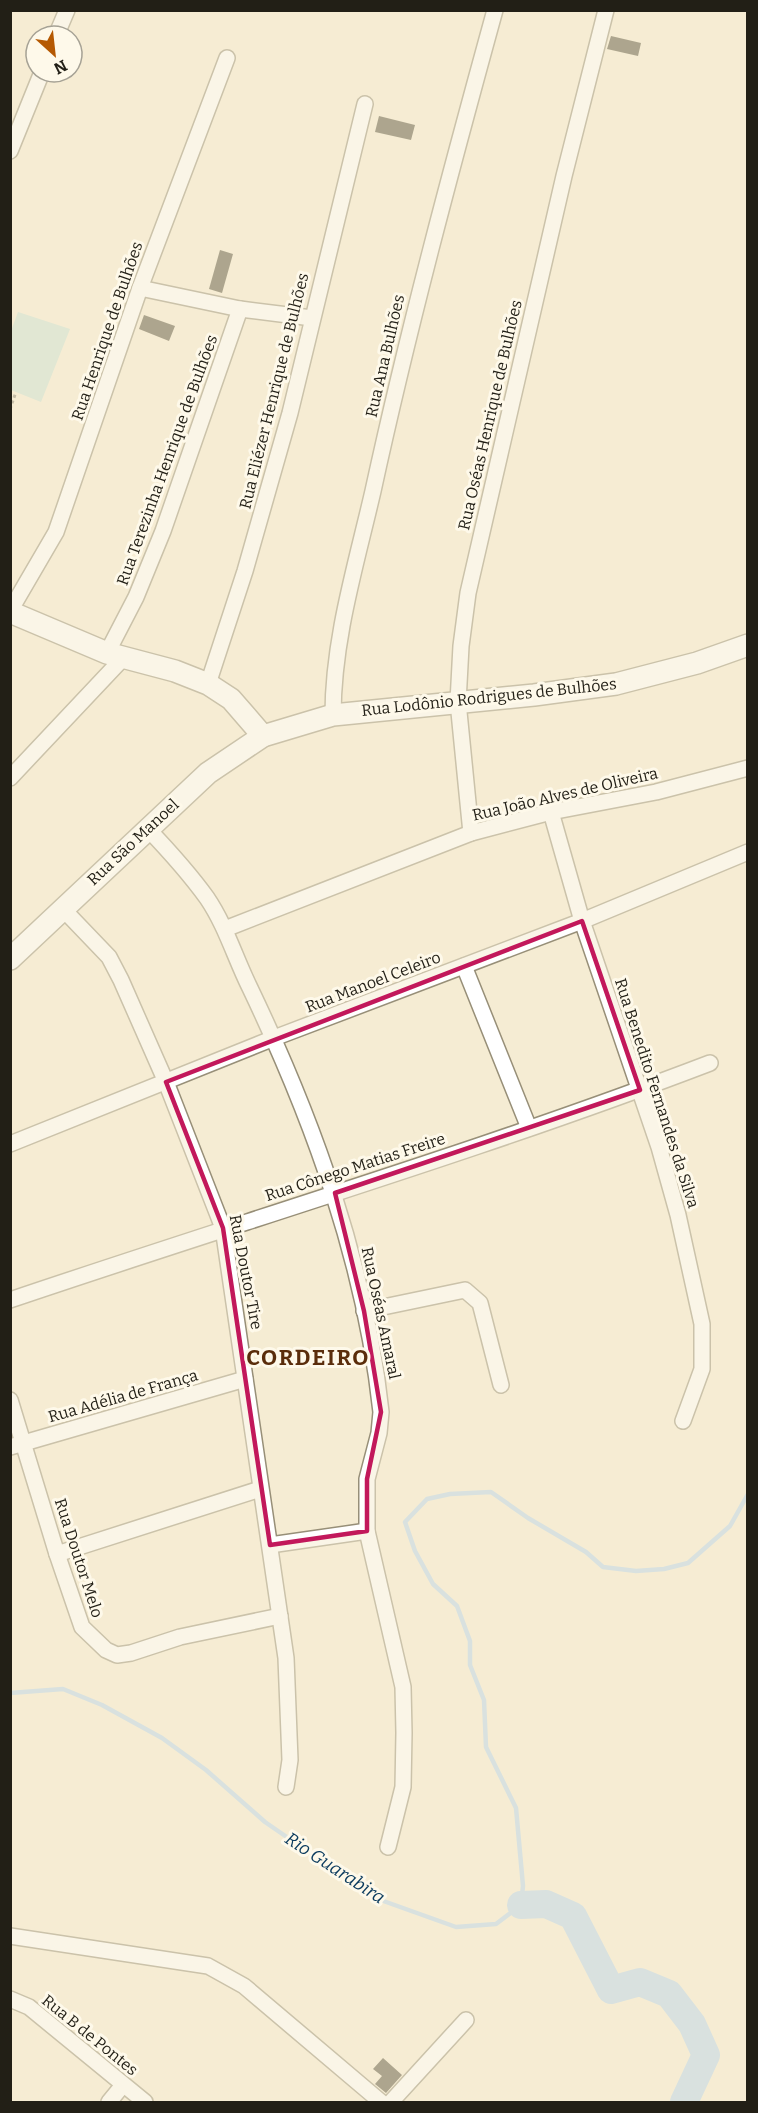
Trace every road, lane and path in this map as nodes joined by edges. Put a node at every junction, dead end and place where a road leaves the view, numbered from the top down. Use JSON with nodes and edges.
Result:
{"nodes":[{"id":1,"x":67,"y":10,"type":"edge"},
{"id":2,"x":495,"y":10,"type":"edge"},
{"id":3,"x":606,"y":10,"type":"edge"},
{"id":4,"x":61,"y":24,"type":"edge"},
{"id":5,"x":227,"y":58,"type":"dead end"},
{"id":6,"x":37,"y":84,"type":"edge"},
{"id":7,"x":365,"y":104,"type":"dead end"},
{"id":8,"x":10,"y":151,"type":"edge"},
{"id":9,"x":140,"y":288,"type":"junction"},
{"id":10,"x":240,"y":309,"type":"junction"},
{"id":11,"x":312,"y":318,"type":"junction"},
{"id":12,"x":16,"y":392,"type":"dead end"},
{"id":13,"x":10,"y":409,"type":"edge"},
{"id":14,"x":10,"y":611,"type":"edge"},
{"id":15,"x":747,"y":645,"type":"edge"},
{"id":16,"x":116,"y":655,"type":"junction"},
{"id":17,"x":208,"y":684,"type":"junction"},
{"id":18,"x":458,"y":702,"type":"junction"},
{"id":19,"x":333,"y":715,"type":"junction"},
{"id":20,"x":263,"y":736,"type":"junction"},
{"id":21,"x":747,"y":768,"type":"edge"},
{"id":22,"x":12,"y":774,"type":"edge"},
{"id":23,"x":551,"y":812,"type":"junction"},
{"id":24,"x":148,"y":829,"type":"junction"},
{"id":25,"x":471,"y":833,"type":"junction"},
{"id":26,"x":747,"y":852,"type":"edge"},
{"id":27,"x":63,"y":909,"type":"junction"},
{"id":28,"x":582,"y":921,"type":"junction"},
{"id":29,"x":225,"y":929,"type":"junction"},
{"id":30,"x":10,"y":959,"type":"edge"},
{"id":31,"x":464,"y":966,"type":"junction"},
{"id":32,"x":274,"y":1038,"type":"junction"},
{"id":33,"x":710,"y":1064,"type":"dead end"},
{"id":34,"x":166,"y":1082,"type":"junction"},
{"id":35,"x":640,"y":1090,"type":"junction"},
{"id":36,"x":529,"y":1128,"type":"junction"},
{"id":37,"x":10,"y":1144,"type":"edge"},
{"id":38,"x":334,"y":1193,"type":"junction"},
{"id":39,"x":223,"y":1228,"type":"junction"},
{"id":40,"x":10,"y":1300,"type":"edge"},
{"id":41,"x":364,"y":1311,"type":"junction"},
{"id":42,"x":245,"y":1379,"type":"junction"},
{"id":43,"x":501,"y":1384,"type":"dead end"},
{"id":44,"x":10,"y":1400,"type":"edge"},
{"id":45,"x":683,"y":1421,"type":"dead end"},
{"id":46,"x":17,"y":1445,"type":"edge"},
{"id":47,"x":260,"y":1489,"type":"junction"},
{"id":48,"x":367,"y":1531,"type":"junction"},
{"id":49,"x":270,"y":1545,"type":"junction"},
{"id":50,"x":57,"y":1554,"type":"junction"},
{"id":51,"x":280,"y":1617,"type":"junction"},
{"id":52,"x":286,"y":1787,"type":"dead end"},
{"id":53,"x":388,"y":1847,"type":"dead end"},
{"id":54,"x":10,"y":1936,"type":"edge"},
{"id":55,"x":10,"y":1999,"type":"edge"},
{"id":56,"x":466,"y":2020,"type":"dead end"},
{"id":57,"x":123,"y":2085,"type":"junction"},
{"id":58,"x":109,"y":2103,"type":"edge"},
{"id":59,"x":145,"y":2103,"type":"edge"},
{"id":60,"x":381,"y":2103,"type":"edge"},
{"id":61,"x":391,"y":2103,"type":"edge"}],
"edges":[{"from":1,"to":4,"type":"street"},
{"from":2,"to":19,"type":"street","name":"Rua Ana Bulhões"},
{"from":3,"to":18,"type":"street","name":"Rua Oséas Henrique de Bulhões"},
{"from":5,"to":9,"type":"street","name":"Rua Henrique de Bulhões"},
{"from":6,"to":8,"type":"street"},
{"from":7,"to":11,"type":"street","name":"Rua Eliézer Henrique de Bulhões"},
{"from":9,"to":10,"type":"street"},
{"from":9,"to":14,"type":"street","name":"Rua Henrique de Bulhões"},
{"from":10,"to":11,"type":"street"},
{"from":10,"to":16,"type":"street","name":"Rua Terezinha Henrique de Bulhões"},
{"from":11,"to":17,"type":"street","name":"Rua Eliézer Henrique de Bulhões"},
{"from":12,"to":13,"type":"path"},
{"from":14,"to":16,"type":"main road"},
{"from":15,"to":18,"type":"main road","name":"Rua Lodônio Rodrigues de Bulhões"},
{"from":16,"to":17,"type":"main road"},
{"from":16,"to":22,"type":"street","name":"Rua Terezinha Henrique de Bulhões"},
{"from":17,"to":20,"type":"main road"},
{"from":18,"to":19,"type":"main road","name":"Rua Lodônio Rodrigues de Bulhões"},
{"from":18,"to":25,"type":"street","name":"Rua Oséas Henrique de Bulhões"},
{"from":19,"to":20,"type":"main road","name":"Rua Lodônio Rodrigues de Bulhões"},
{"from":20,"to":24,"type":"main road","name":"Rua São Manoel"},
{"from":21,"to":23,"type":"street","name":"Rua João Alves de Oliveira"},
{"from":23,"to":25,"type":"street","name":"Rua João Alves de Oliveira"},
{"from":23,"to":28,"type":"street","name":"Rua Benedito Fernandes da Silva"},
{"from":24,"to":27,"type":"main road","name":"Rua São Manoel"},
{"from":24,"to":29,"type":"street","name":"Rua Oséas Amaral"},
{"from":25,"to":29,"type":"street","name":"Rua João Alves de Oliveira"},
{"from":26,"to":28,"type":"street","name":"Rua Manoel Celeiro"},
{"from":27,"to":30,"type":"main road","name":"Rua São Manoel"},
{"from":27,"to":34,"type":"street","name":"Rua Doutor Tire"},
{"from":28,"to":31,"type":"street","name":"Rua Manoel Celeiro"},
{"from":28,"to":35,"type":"street","name":"Rua Benedito Fernandes da Silva"},
{"from":29,"to":32,"type":"street","name":"Rua Oséas Amaral"},
{"from":31,"to":32,"type":"street","name":"Rua Manoel Celeiro"},
{"from":31,"to":36,"type":"street"},
{"from":32,"to":34,"type":"street","name":"Rua Manoel Celeiro"},
{"from":32,"to":38,"type":"street","name":"Rua Oséas Amaral"},
{"from":33,"to":35,"type":"street","name":"Rua Cônego Matias Freire"},
{"from":34,"to":37,"type":"street","name":"Rua Manoel Celeiro"},
{"from":34,"to":39,"type":"street","name":"Rua Doutor Tire"},
{"from":35,"to":36,"type":"street","name":"Rua Cônego Matias Freire"},
{"from":35,"to":45,"type":"street","name":"Rua Benedito Fernandes da Silva"},
{"from":36,"to":38,"type":"street","name":"Rua Cônego Matias Freire"},
{"from":38,"to":39,"type":"street","name":"Rua Cônego Matias Freire"},
{"from":38,"to":41,"type":"street","name":"Rua Oséas Amaral"},
{"from":39,"to":40,"type":"street","name":"Rua Cônego Matias Freire"},
{"from":39,"to":42,"type":"street","name":"Rua Doutor Tire"},
{"from":41,"to":43,"type":"street"},
{"from":41,"to":48,"type":"street","name":"Rua Oséas Amaral"},
{"from":42,"to":46,"type":"street","name":"Rua Adélia de França"},
{"from":42,"to":47,"type":"street","name":"Rua Doutor Tire"},
{"from":44,"to":46,"type":"street","name":"Rua Doutor Melo"},
{"from":46,"to":50,"type":"street","name":"Rua Doutor Melo"},
{"from":47,"to":49,"type":"street","name":"Rua Doutor Tire"},
{"from":47,"to":50,"type":"street"},
{"from":48,"to":49,"type":"street"},
{"from":48,"to":53,"type":"street","name":"Rua Oséas Amaral"},
{"from":49,"to":51,"type":"street","name":"Rua Doutor Tire"},
{"from":50,"to":51,"type":"street","name":"Rua Doutor Melo"},
{"from":51,"to":52,"type":"street","name":"Rua Doutor Tire"},
{"from":54,"to":60,"type":"street"},
{"from":55,"to":57,"type":"street","name":"Rua B de Pontes"},
{"from":56,"to":61,"type":"street"},
{"from":57,"to":58,"type":"street"},
{"from":57,"to":59,"type":"street","name":"Rua B de Pontes"}]}
